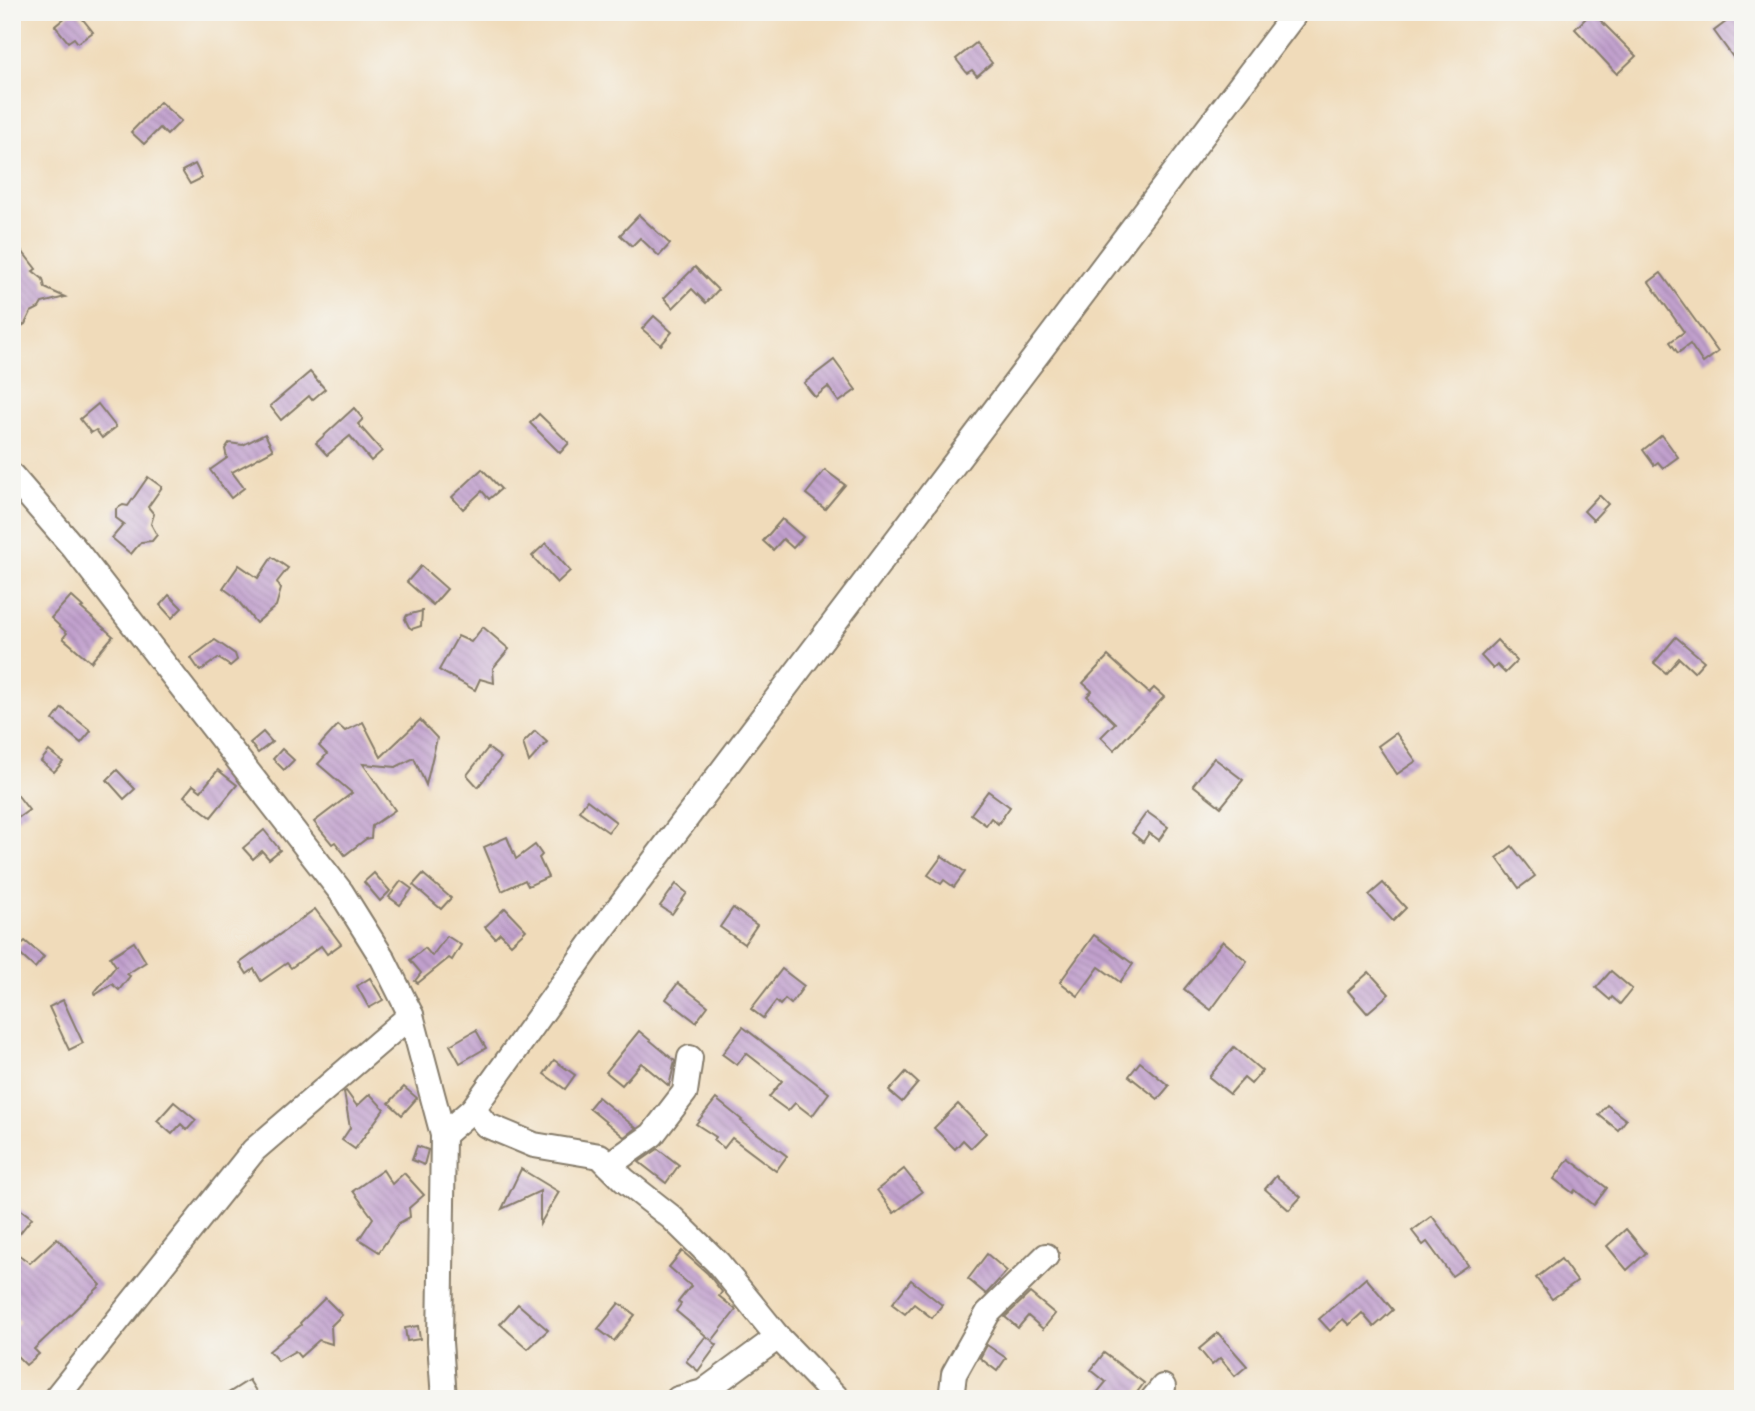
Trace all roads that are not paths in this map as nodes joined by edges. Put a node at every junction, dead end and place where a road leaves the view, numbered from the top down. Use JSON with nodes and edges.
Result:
{"nodes":[{"id":1,"x":1296,"y":12,"type":"edge"},
{"id":2,"x":12,"y":476,"type":"edge"},
{"id":3,"x":411,"y":1015,"type":"junction"},
{"id":4,"x":690,"y":1058,"type":"dead end"},
{"id":5,"x":473,"y":1109,"type":"junction"},
{"id":6,"x":443,"y":1135,"type":"junction"},
{"id":7,"x":609,"y":1166,"type":"junction"},
{"id":8,"x":1046,"y":1256,"type":"dead end"},
{"id":9,"x":778,"y":1337,"type":"junction"},
{"id":10,"x":55,"y":1399,"type":"edge"},
{"id":11,"x":444,"y":1399,"type":"edge"},
{"id":12,"x":677,"y":1399,"type":"edge"},
{"id":13,"x":838,"y":1399,"type":"edge"},
{"id":14,"x":951,"y":1399,"type":"edge"}],
"edges":[{"from":1,"to":5,"type":"street"},
{"from":2,"to":3,"type":"street"},
{"from":3,"to":6,"type":"street"},
{"from":3,"to":10,"type":"street"},
{"from":4,"to":7,"type":"street"},
{"from":5,"to":6,"type":"street"},
{"from":5,"to":7,"type":"street"},
{"from":6,"to":11,"type":"street"},
{"from":7,"to":9,"type":"street"},
{"from":8,"to":14,"type":"street"},
{"from":9,"to":12,"type":"street"},
{"from":9,"to":13,"type":"street"}]}
